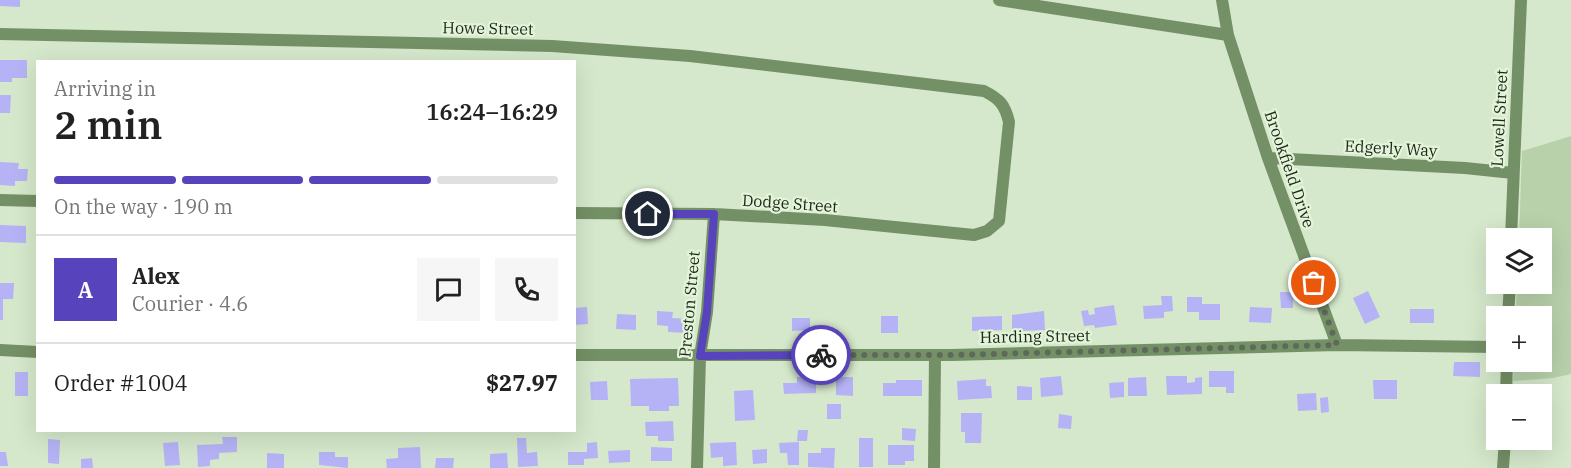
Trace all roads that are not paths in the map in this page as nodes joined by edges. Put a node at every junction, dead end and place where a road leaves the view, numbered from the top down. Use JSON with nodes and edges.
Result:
{"nodes":[{"id":1,"x":999,"y":0,"type":"edge"},
{"id":2,"x":1222,"y":0,"type":"edge"},
{"id":3,"x":1521,"y":0,"type":"edge"},
{"id":4,"x":1071,"y":6,"type":"edge"},
{"id":5,"x":0,"y":34,"type":"edge"},
{"id":6,"x":1228,"y":35,"type":"junction"},
{"id":7,"x":1268,"y":158,"type":"junction"},
{"id":8,"x":1513,"y":173,"type":"junction"},
{"id":9,"x":0,"y":200,"type":"edge"},
{"id":10,"x":36,"y":201,"type":"edge"},
{"id":11,"x":576,"y":213,"type":"edge"},
{"id":12,"x":714,"y":214,"type":"junction"},
{"id":13,"x":999,"y":221,"type":"joint"},
{"id":14,"x":1511,"y":228,"type":"edge"},
{"id":15,"x":1337,"y":345,"type":"junction"},
{"id":16,"x":1486,"y":347,"type":"edge"},
{"id":17,"x":0,"y":350,"type":"edge"},
{"id":18,"x":36,"y":352,"type":"edge"},
{"id":19,"x":576,"y":355,"type":"edge"},
{"id":20,"x":935,"y":355,"type":"junction"},
{"id":21,"x":700,"y":356,"type":"junction"},
{"id":22,"x":1504,"y":450,"type":"edge"},
{"id":23,"x":697,"y":468,"type":"edge"},
{"id":24,"x":934,"y":468,"type":"edge"},
{"id":25,"x":1503,"y":468,"type":"edge"}],
"edges":[{"from":1,"to":4,"type":"street"},
{"from":2,"to":6,"type":"street","name":"Brookfield Drive"},
{"from":3,"to":8,"type":"street","name":"Lowell Street"},
{"from":4,"to":6,"type":"street"},
{"from":5,"to":13,"type":"street","name":"Howe Street"},
{"from":6,"to":7,"type":"street","name":"Brookfield Drive"},
{"from":7,"to":8,"type":"street","name":"Edgerly Way"},
{"from":7,"to":15,"type":"street","name":"Brookfield Drive"},
{"from":8,"to":14,"type":"street","name":"Lowell Street"},
{"from":9,"to":10,"type":"street"},
{"from":11,"to":12,"type":"street","name":"Dodge Street"},
{"from":12,"to":13,"type":"street","name":"Dodge Street"},
{"from":12,"to":21,"type":"street","name":"Preston Street"},
{"from":15,"to":16,"type":"street","name":"Harding Street"},
{"from":15,"to":20,"type":"street","name":"Harding Street"},
{"from":17,"to":18,"type":"street"},
{"from":19,"to":21,"type":"street","name":"Harding Street"},
{"from":20,"to":21,"type":"street","name":"Harding Street"},
{"from":20,"to":24,"type":"street"},
{"from":21,"to":23,"type":"street","name":"Preston Street"},
{"from":22,"to":25,"type":"street"}]}
